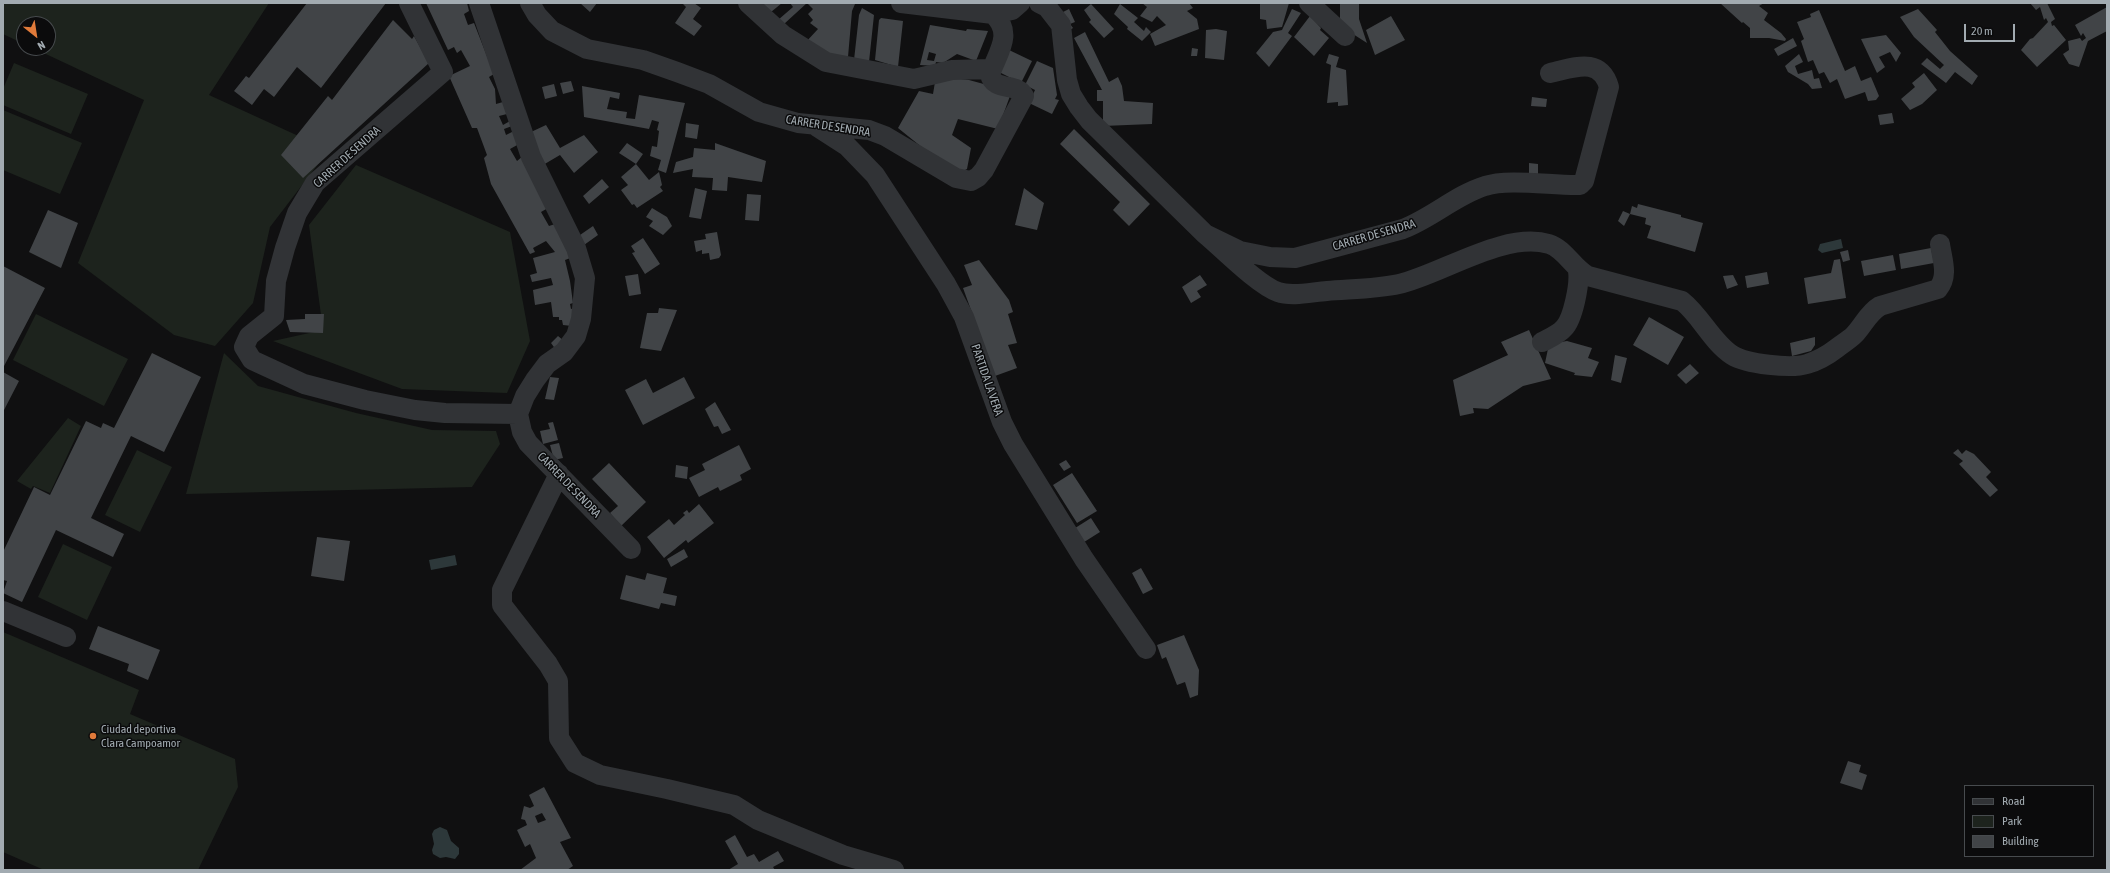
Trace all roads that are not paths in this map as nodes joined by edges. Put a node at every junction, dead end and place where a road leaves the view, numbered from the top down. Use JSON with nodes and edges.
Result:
{"nodes":[{"id":1,"x":409,"y":3,"type":"edge"},
{"id":2,"x":479,"y":3,"type":"edge"},
{"id":3,"x":530,"y":3,"type":"edge"},
{"id":4,"x":748,"y":3,"type":"edge"},
{"id":5,"x":900,"y":3,"type":"edge"},
{"id":6,"x":1020,"y":3,"type":"edge"},
{"id":7,"x":1039,"y":3,"type":"edge"},
{"id":8,"x":1309,"y":3,"type":"edge"},
{"id":9,"x":993,"y":14,"type":"junction"},
{"id":10,"x":1344,"y":36,"type":"dead end"},
{"id":11,"x":991,"y":69,"type":"junction"},
{"id":12,"x":1550,"y":73,"type":"dead end"},
{"id":13,"x":814,"y":125,"type":"junction"},
{"id":14,"x":1205,"y":234,"type":"junction"},
{"id":15,"x":1940,"y":244,"type":"dead end"},
{"id":16,"x":1578,"y":271,"type":"junction"},
{"id":17,"x":1542,"y":342,"type":"dead end"},
{"id":18,"x":518,"y":414,"type":"junction"},
{"id":19,"x":559,"y":474,"type":"junction"},
{"id":20,"x":631,"y":549,"type":"dead end"},
{"id":21,"x":3,"y":610,"type":"edge"},
{"id":22,"x":66,"y":637,"type":"dead end"},
{"id":23,"x":1146,"y":649,"type":"dead end"},
{"id":24,"x":894,"y":870,"type":"edge"}],
"edges":[{"from":1,"to":18,"type":"street","name":"CARRER DE SENDRA"},
{"from":2,"to":18,"type":"street"},
{"from":3,"to":13,"type":"street","name":"CARRER DE SENDRA"},
{"from":4,"to":11,"type":"street"},
{"from":5,"to":9,"type":"street"},
{"from":6,"to":9,"type":"street"},
{"from":7,"to":14,"type":"street","name":"CARRER DE SENDRA"},
{"from":8,"to":10,"type":"street"},
{"from":9,"to":11,"type":"street"},
{"from":11,"to":13,"type":"street","name":"CARRER DE SENDRA"},
{"from":12,"to":14,"type":"street","name":"CARRER DE SENDRA"},
{"from":13,"to":23,"type":"street","name":"PARTIDA LA VERA"},
{"from":14,"to":16,"type":"street","name":"CARRER DE SENDRA"},
{"from":15,"to":16,"type":"street","name":"CARRER DE SENDRA"},
{"from":16,"to":17,"type":"street"},
{"from":18,"to":19,"type":"street","name":"CARRER DE SENDRA"},
{"from":19,"to":20,"type":"street","name":"CARRER DE SENDRA"},
{"from":19,"to":24,"type":"street"},
{"from":21,"to":22,"type":"street"}]}
